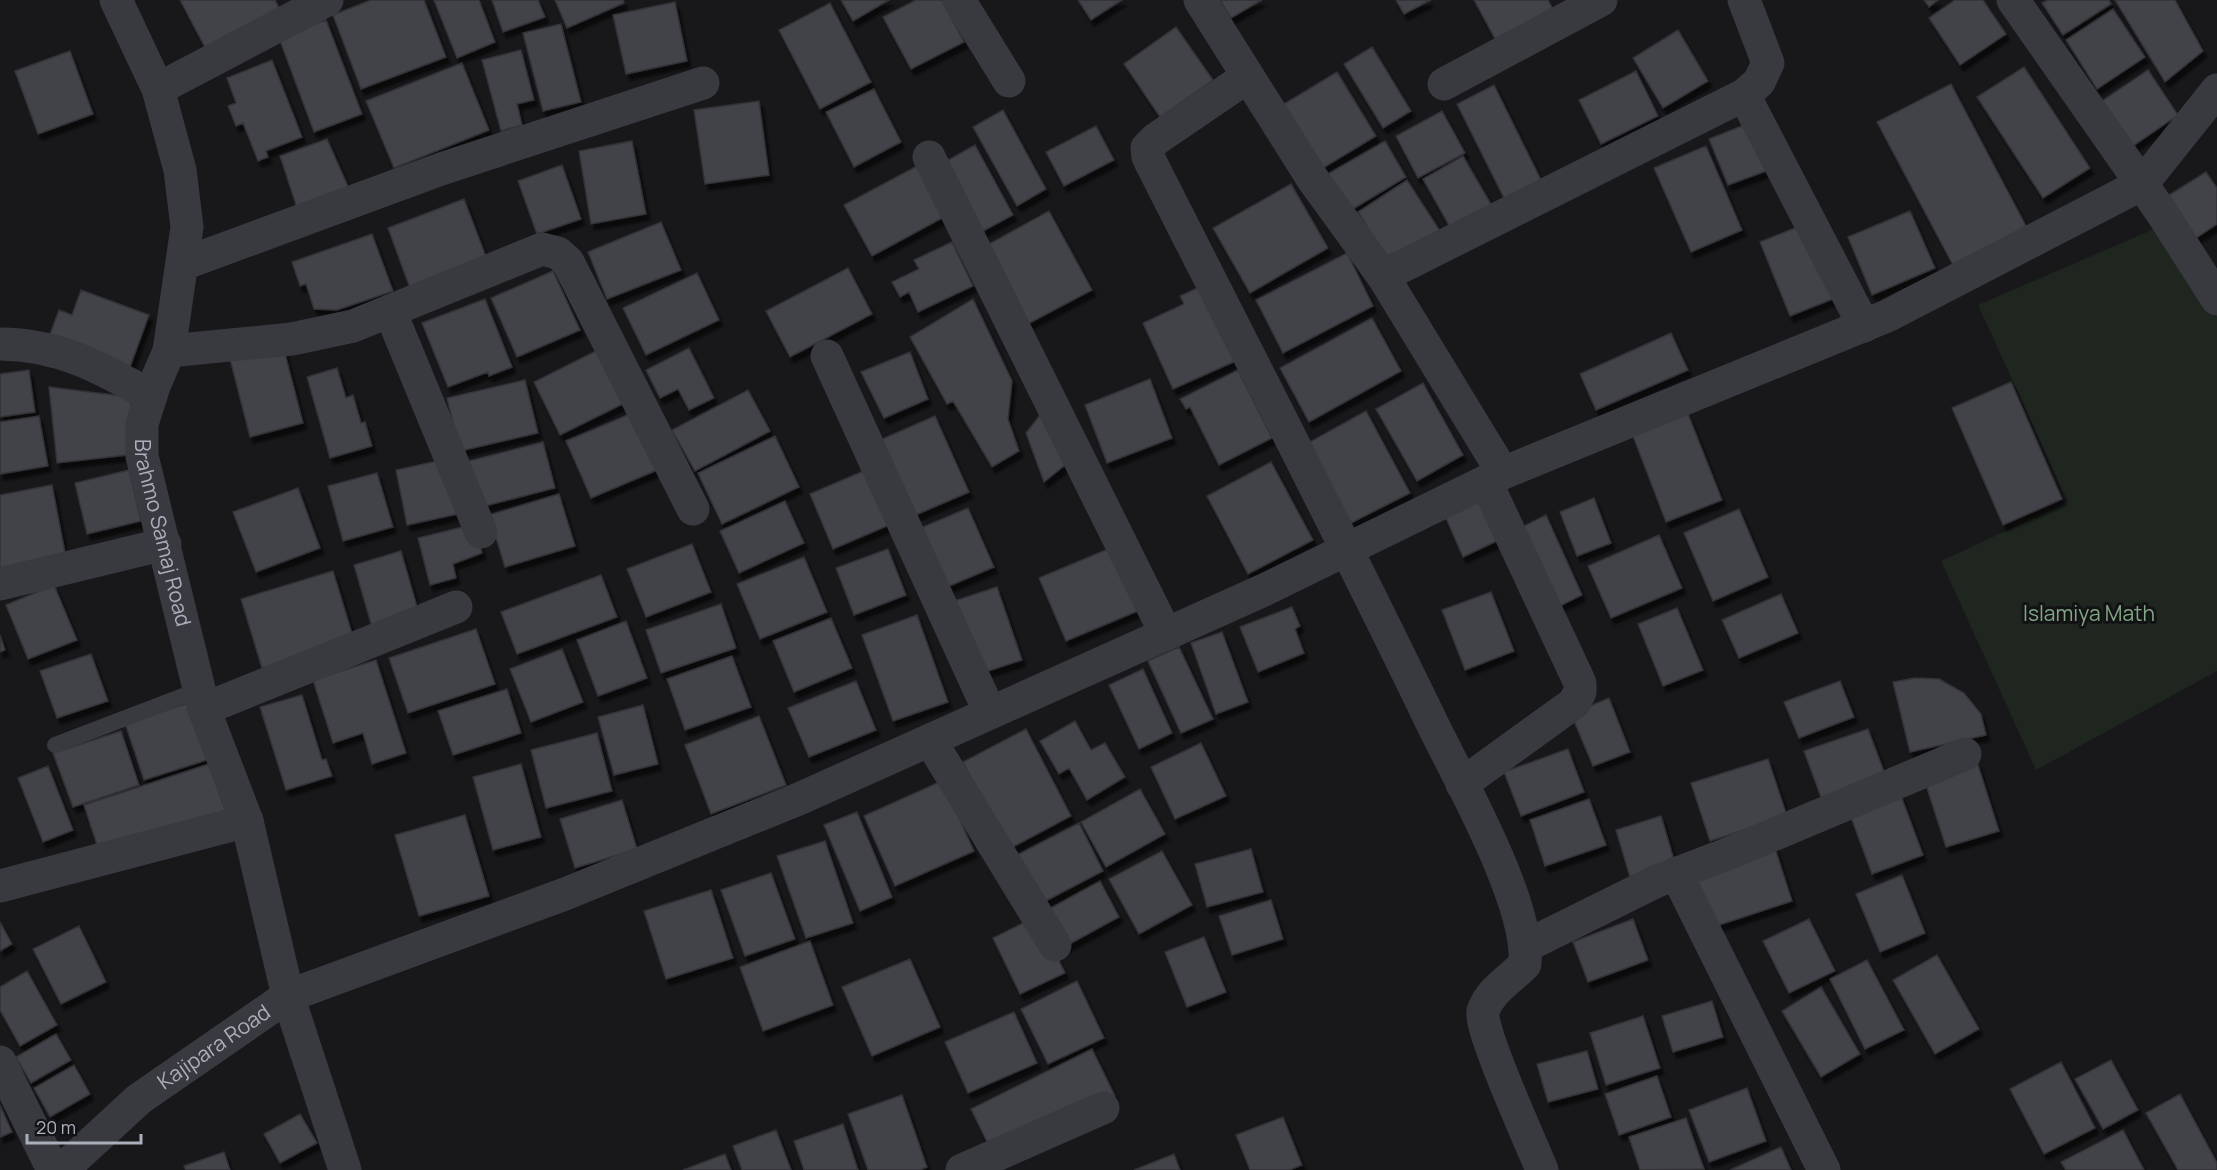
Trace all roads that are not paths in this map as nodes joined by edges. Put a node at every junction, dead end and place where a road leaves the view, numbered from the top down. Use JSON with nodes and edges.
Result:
{"nodes":[{"id":1,"x":116,"y":0,"type":"edge"},
{"id":2,"x":327,"y":0,"type":"edge"},
{"id":3,"x":958,"y":0,"type":"edge"},
{"id":4,"x":1200,"y":0,"type":"edge"},
{"id":5,"x":1601,"y":0,"type":"edge"},
{"id":6,"x":1744,"y":0,"type":"edge"},
{"id":7,"x":2013,"y":0,"type":"edge"},
{"id":8,"x":1247,"y":77,"type":"junction"},
{"id":9,"x":1009,"y":81,"type":"dead end"},
{"id":10,"x":703,"y":83,"type":"dead end"},
{"id":11,"x":1444,"y":84,"type":"dead end"},
{"id":12,"x":158,"y":89,"type":"junction"},
{"id":13,"x":2217,"y":90,"type":"edge"},
{"id":14,"x":1744,"y":95,"type":"junction"},
{"id":15,"x":929,"y":157,"type":"dead end"},
{"id":16,"x":2142,"y":184,"type":"junction"},
{"id":17,"x":183,"y":264,"type":"junction"},
{"id":18,"x":1383,"y":276,"type":"junction"},
{"id":19,"x":2217,"y":299,"type":"edge"},
{"id":20,"x":390,"y":311,"type":"junction"},
{"id":21,"x":1864,"y":326,"type":"junction"},
{"id":22,"x":0,"y":344,"type":"edge"},
{"id":23,"x":169,"y":351,"type":"junction"},
{"id":24,"x":827,"y":356,"type":"dead end"},
{"id":25,"x":151,"y":396,"type":"junction"},
{"id":26,"x":1494,"y":477,"type":"junction"},
{"id":27,"x":693,"y":509,"type":"dead end"},
{"id":28,"x":481,"y":532,"type":"dead end"},
{"id":29,"x":165,"y":544,"type":"junction"},
{"id":30,"x":1348,"y":549,"type":"junction"},
{"id":31,"x":0,"y":584,"type":"edge"},
{"id":32,"x":456,"y":607,"type":"dead end"},
{"id":33,"x":1166,"y":634,"type":"junction"},
{"id":34,"x":201,"y":700,"type":"junction"},
{"id":35,"x":990,"y":713,"type":"junction"},
{"id":36,"x":930,"y":740,"type":"junction"},
{"id":37,"x":55,"y":744,"type":"dead end"},
{"id":38,"x":1965,"y":754,"type":"dead end"},
{"id":39,"x":1462,"y":784,"type":"junction"},
{"id":40,"x":247,"y":821,"type":"junction"},
{"id":41,"x":1676,"y":873,"type":"junction"},
{"id":42,"x":0,"y":886,"type":"edge"},
{"id":43,"x":1055,"y":945,"type":"dead end"},
{"id":44,"x":1526,"y":946,"type":"junction"},
{"id":45,"x":288,"y":996,"type":"junction"},
{"id":46,"x":0,"y":1062,"type":"edge"},
{"id":47,"x":1103,"y":1108,"type":"dead end"},
{"id":48,"x":52,"y":1170,"type":"edge"},
{"id":49,"x":62,"y":1170,"type":"edge"},
{"id":50,"x":345,"y":1170,"type":"edge"},
{"id":51,"x":962,"y":1170,"type":"edge"},
{"id":52,"x":1542,"y":1170,"type":"edge"},
{"id":53,"x":1824,"y":1170,"type":"edge"}],
"edges":[{"from":1,"to":12,"type":"street","name":"Brahmo Samaj Road"},
{"from":2,"to":12,"type":"street"},
{"from":3,"to":9,"type":"street"},
{"from":4,"to":8,"type":"street"},
{"from":5,"to":11,"type":"street"},
{"from":6,"to":14,"type":"street"},
{"from":7,"to":16,"type":"street"},
{"from":8,"to":18,"type":"street"},
{"from":8,"to":30,"type":"street"},
{"from":10,"to":17,"type":"street"},
{"from":12,"to":17,"type":"street","name":"Brahmo Samaj Road"},
{"from":13,"to":16,"type":"street"},
{"from":14,"to":18,"type":"street"},
{"from":14,"to":21,"type":"street"},
{"from":15,"to":33,"type":"street"},
{"from":16,"to":19,"type":"street"},
{"from":16,"to":21,"type":"street","name":"Kajipara Road"},
{"from":17,"to":23,"type":"street","name":"Brahmo Samaj Road"},
{"from":18,"to":26,"type":"street"},
{"from":20,"to":23,"type":"street"},
{"from":20,"to":27,"type":"street"},
{"from":20,"to":28,"type":"street"},
{"from":21,"to":26,"type":"street","name":"Kajipara Road"},
{"from":22,"to":25,"type":"street"},
{"from":23,"to":25,"type":"street","name":"Brahmo Samaj Road"},
{"from":24,"to":35,"type":"street"},
{"from":25,"to":29,"type":"street","name":"Brahmo Samaj Road"},
{"from":26,"to":30,"type":"street","name":"Kajipara Road"},
{"from":26,"to":39,"type":"street"},
{"from":29,"to":31,"type":"street"},
{"from":29,"to":34,"type":"street","name":"Brahmo Samaj Road"},
{"from":30,"to":33,"type":"street","name":"Kajipara Road"},
{"from":30,"to":39,"type":"street"},
{"from":32,"to":34,"type":"street"},
{"from":33,"to":35,"type":"street","name":"Kajipara Road"},
{"from":34,"to":37,"type":"lane"},
{"from":34,"to":40,"type":"street","name":"Brahmo Samaj Road"},
{"from":35,"to":36,"type":"street","name":"Kajipara Road"},
{"from":36,"to":43,"type":"street"},
{"from":36,"to":45,"type":"street","name":"Kajipara Road"},
{"from":38,"to":41,"type":"street"},
{"from":39,"to":44,"type":"street"},
{"from":40,"to":42,"type":"street"},
{"from":40,"to":45,"type":"street","name":"Brahmo Samaj Road"},
{"from":41,"to":44,"type":"street"},
{"from":41,"to":53,"type":"street"},
{"from":44,"to":52,"type":"street"},
{"from":45,"to":49,"type":"street","name":"Kajipara Road"},
{"from":45,"to":50,"type":"street","name":"Brahmo Samaj Road"},
{"from":46,"to":48,"type":"street"},
{"from":47,"to":51,"type":"street"}]}
